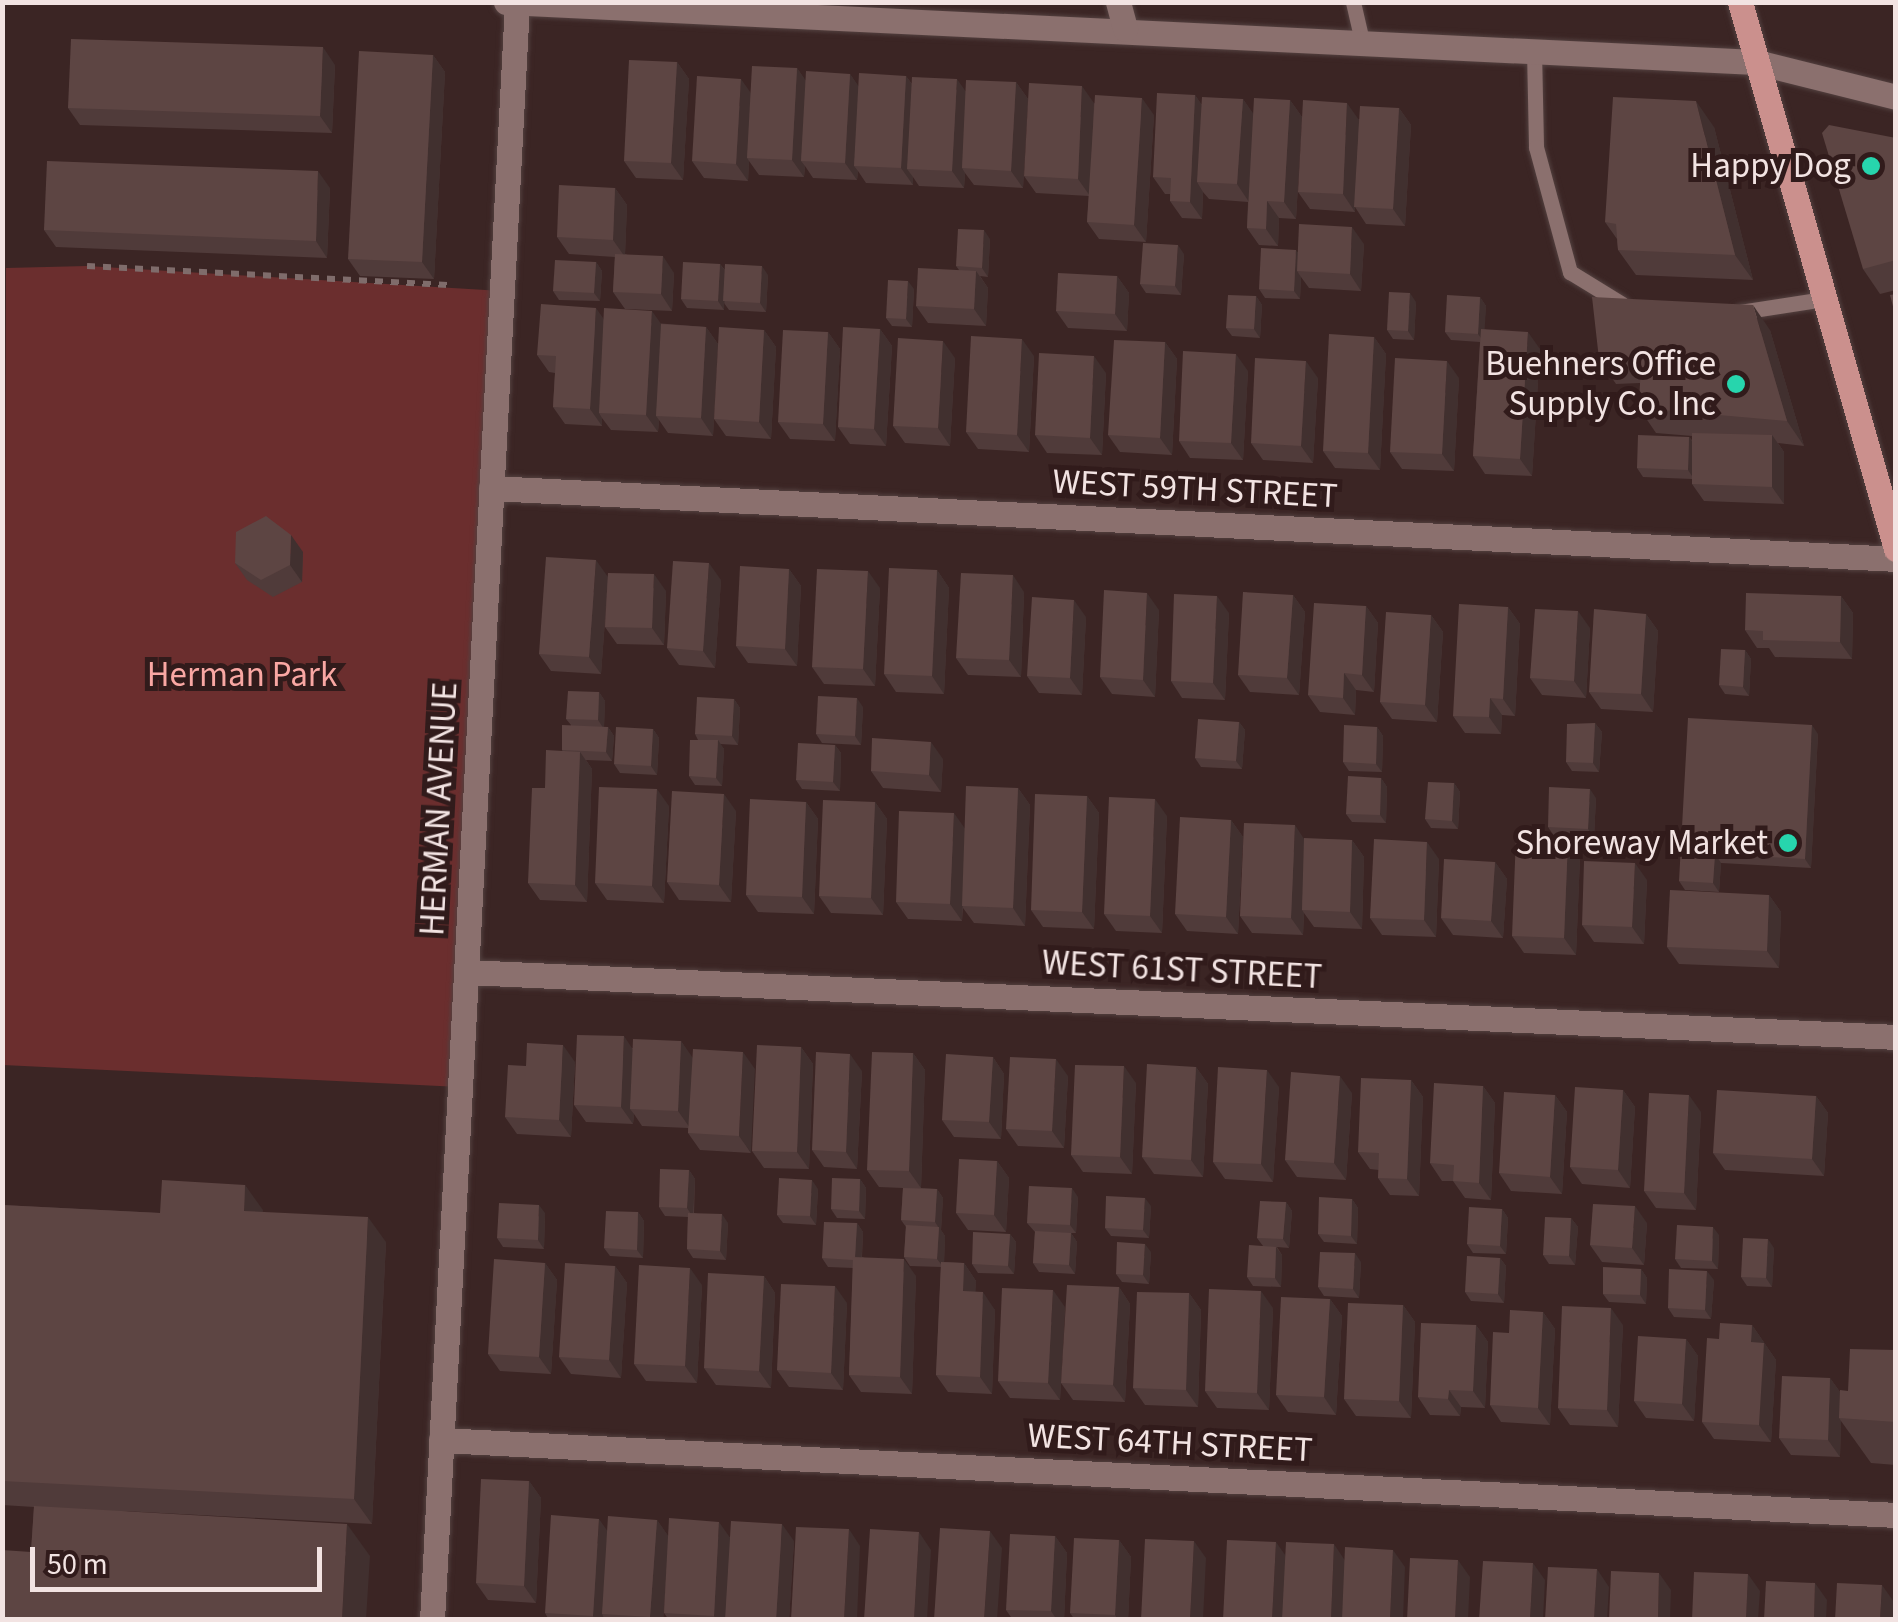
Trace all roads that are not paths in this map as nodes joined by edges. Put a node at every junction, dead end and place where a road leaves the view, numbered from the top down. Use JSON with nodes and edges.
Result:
{"nodes":[{"id":1,"x":506,"y":2,"type":"edge"},
{"id":2,"x":1118,"y":2,"type":"edge"},
{"id":3,"x":1354,"y":2,"type":"edge"},
{"id":4,"x":1740,"y":2,"type":"edge"},
{"id":5,"x":517,"y":3,"type":"edge"},
{"id":6,"x":1125,"y":28,"type":"junction"},
{"id":7,"x":1362,"y":41,"type":"junction"},
{"id":8,"x":1534,"y":50,"type":"junction"},
{"id":9,"x":1756,"y":62,"type":"junction"},
{"id":10,"x":1896,"y":97,"type":"edge"},
{"id":11,"x":1824,"y":299,"type":"junction"},
{"id":12,"x":1650,"y":306,"type":"edge"},
{"id":13,"x":1721,"y":310,"type":"edge"},
{"id":14,"x":491,"y":488,"type":"junction"},
{"id":15,"x":1896,"y":549,"type":"edge"},
{"id":16,"x":1896,"y":559,"type":"edge"},
{"id":17,"x":466,"y":972,"type":"junction"},
{"id":18,"x":1896,"y":1037,"type":"edge"},
{"id":19,"x":441,"y":1440,"type":"junction"},
{"id":20,"x":1896,"y":1516,"type":"edge"},
{"id":21,"x":432,"y":1620,"type":"edge"}],
"edges":[{"from":1,"to":5,"type":"street"},
{"from":2,"to":6,"type":"street"},
{"from":3,"to":7,"type":"lane"},
{"from":4,"to":9,"type":"main road"},
{"from":5,"to":6,"type":"street"},
{"from":5,"to":14,"type":"street","name":"HERMAN AVENUE"},
{"from":6,"to":7,"type":"street"},
{"from":7,"to":8,"type":"street"},
{"from":8,"to":9,"type":"street"},
{"from":8,"to":12,"type":"lane"},
{"from":9,"to":10,"type":"street"},
{"from":9,"to":11,"type":"main road"},
{"from":11,"to":13,"type":"lane"},
{"from":11,"to":15,"type":"main road"},
{"from":14,"to":16,"type":"street","name":"WEST 59TH STREET"},
{"from":14,"to":17,"type":"street","name":"HERMAN AVENUE"},
{"from":17,"to":18,"type":"street","name":"WEST 61ST STREET"},
{"from":17,"to":19,"type":"street","name":"HERMAN AVENUE"},
{"from":19,"to":20,"type":"street","name":"WEST 64TH STREET"},
{"from":19,"to":21,"type":"street","name":"HERMAN AVENUE"}]}
